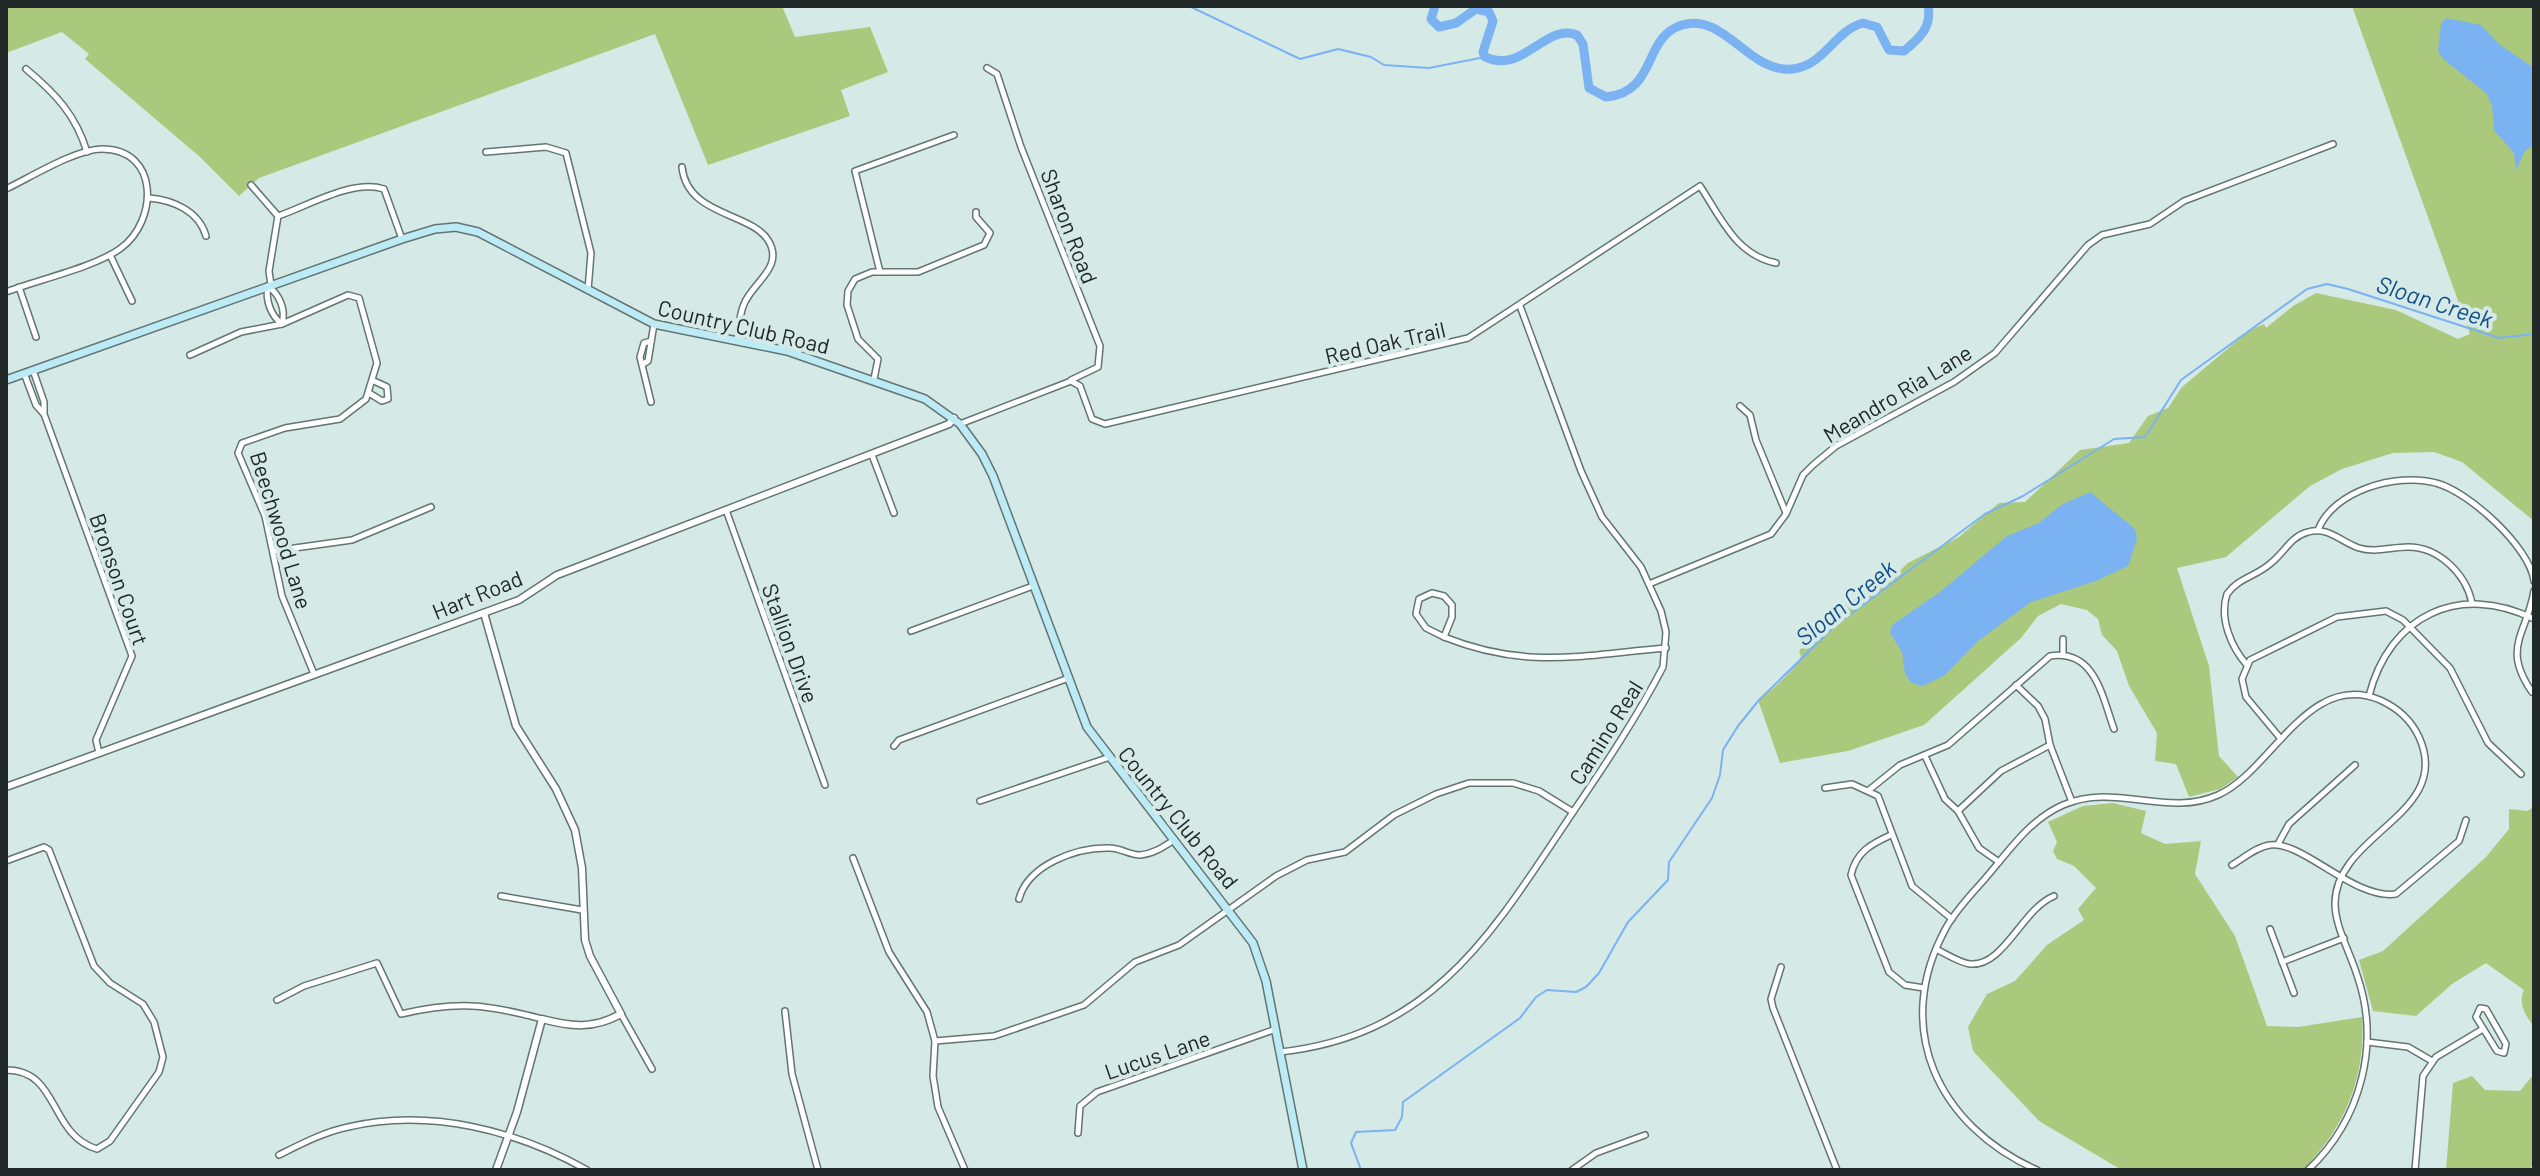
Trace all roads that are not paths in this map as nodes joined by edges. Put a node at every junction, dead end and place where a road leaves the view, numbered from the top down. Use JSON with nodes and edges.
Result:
{"nodes":[{"id":1,"x":987,"y":68,"type":"dead end"},
{"id":2,"x":26,"y":69,"type":"dead end"},
{"id":3,"x":954,"y":135,"type":"dead end"},
{"id":4,"x":2333,"y":144,"type":"dead end"},
{"id":5,"x":87,"y":152,"type":"junction"},
{"id":6,"x":486,"y":152,"type":"dead end"},
{"id":7,"x":682,"y":167,"type":"dead end"},
{"id":8,"x":251,"y":185,"type":"dead end"},
{"id":9,"x":6,"y":189,"type":"edge"},
{"id":10,"x":149,"y":198,"type":"junction"},
{"id":11,"x":976,"y":212,"type":"dead end"},
{"id":12,"x":278,"y":216,"type":"junction"},
{"id":13,"x":206,"y":236,"type":"dead end"},
{"id":14,"x":402,"y":239,"type":"junction"},
{"id":15,"x":110,"y":255,"type":"junction"},
{"id":16,"x":1776,"y":263,"type":"dead end"},
{"id":17,"x":880,"y":272,"type":"junction"},
{"id":18,"x":270,"y":286,"type":"junction"},
{"id":19,"x":19,"y":287,"type":"junction"},
{"id":20,"x":587,"y":291,"type":"junction"},
{"id":21,"x":6,"y":292,"type":"edge"},
{"id":22,"x":132,"y":301,"type":"dead end"},
{"id":23,"x":1520,"y":306,"type":"junction"},
{"id":24,"x":282,"y":324,"type":"junction"},
{"id":25,"x":654,"y":324,"type":"junction"},
{"id":26,"x":36,"y":337,"type":"dead end"},
{"id":27,"x":737,"y":341,"type":"junction"},
{"id":28,"x":190,"y":355,"type":"dead end"},
{"id":29,"x":33,"y":370,"type":"junction"},
{"id":30,"x":24,"y":373,"type":"junction"},
{"id":31,"x":874,"y":379,"type":"junction"},
{"id":32,"x":6,"y":380,"type":"edge"},
{"id":33,"x":374,"y":381,"type":"junction"},
{"id":34,"x":1066,"y":382,"type":"junction"},
{"id":35,"x":369,"y":393,"type":"junction"},
{"id":36,"x":651,"y":402,"type":"dead end"},
{"id":37,"x":1740,"y":406,"type":"dead end"},
{"id":38,"x":44,"y":414,"type":"junction"},
{"id":39,"x":957,"y":421,"type":"junction"},
{"id":40,"x":872,"y":455,"type":"junction"},
{"id":41,"x":431,"y":507,"type":"dead end"},
{"id":42,"x":726,"y":510,"type":"junction"},
{"id":43,"x":894,"y":513,"type":"dead end"},
{"id":44,"x":1786,"y":514,"type":"junction"},
{"id":45,"x":2318,"y":530,"type":"junction"},
{"id":46,"x":273,"y":551,"type":"junction"},
{"id":47,"x":2534,"y":581,"type":"edge"},
{"id":48,"x":1649,"y":584,"type":"junction"},
{"id":49,"x":1033,"y":586,"type":"junction"},
{"id":50,"x":2534,"y":591,"type":"edge"},
{"id":51,"x":2472,"y":603,"type":"junction"},
{"id":52,"x":484,"y":613,"type":"junction"},
{"id":53,"x":2526,"y":615,"type":"junction"},
{"id":54,"x":2534,"y":619,"type":"edge"},
{"id":55,"x":2409,"y":626,"type":"junction"},
{"id":56,"x":911,"y":631,"type":"dead end"},
{"id":57,"x":1444,"y":637,"type":"junction"},
{"id":58,"x":2063,"y":639,"type":"dead end"},
{"id":59,"x":1666,"y":648,"type":"junction"},
{"id":60,"x":2063,"y":654,"type":"junction"},
{"id":61,"x":2247,"y":665,"type":"junction"},
{"id":62,"x":314,"y":674,"type":"junction"},
{"id":63,"x":1066,"y":679,"type":"junction"},
{"id":64,"x":2016,"y":685,"type":"junction"},
{"id":65,"x":2532,"y":692,"type":"dead end"},
{"id":66,"x":2369,"y":696,"type":"junction"},
{"id":67,"x":2114,"y":729,"type":"dead end"},
{"id":68,"x":2281,"y":739,"type":"junction"},
{"id":69,"x":2050,"y":745,"type":"junction"},
{"id":70,"x":894,"y":746,"type":"dead end"},
{"id":71,"x":99,"y":753,"type":"junction"},
{"id":72,"x":1925,"y":756,"type":"junction"},
{"id":73,"x":1107,"y":758,"type":"junction"},
{"id":74,"x":2355,"y":765,"type":"dead end"},
{"id":75,"x":2521,"y":774,"type":"dead end"},
{"id":76,"x":825,"y":785,"type":"dead end"},
{"id":77,"x":6,"y":787,"type":"edge"},
{"id":78,"x":1825,"y":788,"type":"dead end"},
{"id":79,"x":1869,"y":790,"type":"junction"},
{"id":80,"x":980,"y":801,"type":"dead end"},
{"id":81,"x":2072,"y":802,"type":"junction"},
{"id":82,"x":1958,"y":811,"type":"junction"},
{"id":83,"x":1573,"y":812,"type":"junction"},
{"id":84,"x":2466,"y":820,"type":"dead end"},
{"id":85,"x":1891,"y":835,"type":"junction"},
{"id":86,"x":1175,"y":840,"type":"junction"},
{"id":87,"x":2278,"y":844,"type":"junction"},
{"id":88,"x":853,"y":858,"type":"dead end"},
{"id":89,"x":6,"y":861,"type":"edge"},
{"id":90,"x":1999,"y":862,"type":"junction"},
{"id":91,"x":2232,"y":865,"type":"dead end"},
{"id":92,"x":2340,"y":876,"type":"junction"},
{"id":93,"x":501,"y":896,"type":"dead end"},
{"id":94,"x":2054,"y":896,"type":"dead end"},
{"id":95,"x":1019,"y":899,"type":"dead end"},
{"id":96,"x":1229,"y":907,"type":"junction"},
{"id":97,"x":582,"y":910,"type":"junction"},
{"id":98,"x":1952,"y":919,"type":"junction"},
{"id":99,"x":2270,"y":929,"type":"dead end"},
{"id":100,"x":2344,"y":938,"type":"junction"},
{"id":101,"x":1936,"y":949,"type":"junction"},
{"id":102,"x":2282,"y":962,"type":"junction"},
{"id":103,"x":1781,"y":967,"type":"dead end"},
{"id":104,"x":1924,"y":988,"type":"junction"},
{"id":105,"x":2294,"y":993,"type":"dead end"},
{"id":106,"x":277,"y":1000,"type":"dead end"},
{"id":107,"x":785,"y":1011,"type":"dead end"},
{"id":108,"x":621,"y":1014,"type":"junction"},
{"id":109,"x":542,"y":1019,"type":"junction"},
{"id":110,"x":1276,"y":1029,"type":"junction"},
{"id":111,"x":2483,"y":1029,"type":"junction"},
{"id":112,"x":935,"y":1041,"type":"junction"},
{"id":113,"x":2367,"y":1042,"type":"junction"},
{"id":114,"x":1280,"y":1052,"type":"junction"},
{"id":115,"x":2432,"y":1061,"type":"junction"},
{"id":116,"x":652,"y":1069,"type":"dead end"},
{"id":117,"x":6,"y":1070,"type":"edge"},
{"id":118,"x":1078,"y":1133,"type":"dead end"},
{"id":119,"x":1645,"y":1135,"type":"dead end"},
{"id":120,"x":506,"y":1137,"type":"junction"},
{"id":121,"x":279,"y":1155,"type":"dead end"},
{"id":122,"x":496,"y":1170,"type":"edge"},
{"id":123,"x":587,"y":1170,"type":"edge"},
{"id":124,"x":818,"y":1170,"type":"edge"},
{"id":125,"x":965,"y":1170,"type":"edge"},
{"id":126,"x":1303,"y":1170,"type":"edge"},
{"id":127,"x":1572,"y":1170,"type":"edge"},
{"id":128,"x":1837,"y":1170,"type":"edge"},
{"id":129,"x":2037,"y":1170,"type":"edge"},
{"id":130,"x":2308,"y":1170,"type":"edge"},
{"id":131,"x":2415,"y":1170,"type":"edge"}],
"edges":[{"from":1,"to":34,"type":"street","name":"Sharon Road"},
{"from":2,"to":5,"type":"street"},
{"from":3,"to":17,"type":"street"},
{"from":4,"to":44,"type":"street","name":"Meandro Ria Lane"},
{"from":5,"to":9,"type":"street"},
{"from":5,"to":10,"type":"street"},
{"from":6,"to":20,"type":"street"},
{"from":7,"to":27,"type":"street"},
{"from":8,"to":12,"type":"street"},
{"from":10,"to":13,"type":"street"},
{"from":10,"to":15,"type":"street"},
{"from":11,"to":17,"type":"street"},
{"from":12,"to":14,"type":"street"},
{"from":12,"to":18,"type":"street"},
{"from":14,"to":18,"type":"main road","name":"Country Club Road"},
{"from":14,"to":20,"type":"main road","name":"Country Club Road"},
{"from":15,"to":19,"type":"street"},
{"from":15,"to":22,"type":"street"},
{"from":16,"to":23,"type":"street","name":"Red Oak Trail"},
{"from":17,"to":31,"type":"street"},
{"from":18,"to":24,"type":"street"},
{"from":18,"to":24,"type":"street"},
{"from":18,"to":29,"type":"main road","name":"Country Club Road"},
{"from":19,"to":21,"type":"street"},
{"from":19,"to":26,"type":"street"},
{"from":20,"to":25,"type":"main road","name":"Country Club Road"},
{"from":23,"to":34,"type":"street","name":"Red Oak Trail"},
{"from":23,"to":48,"type":"street","name":"Camino Real"},
{"from":24,"to":28,"type":"street"},
{"from":24,"to":33,"type":"street","name":"Beechwood Lane"},
{"from":25,"to":27,"type":"main road","name":"Country Club Road"},
{"from":25,"to":36,"type":"street"},
{"from":27,"to":31,"type":"main road","name":"Country Club Road"},
{"from":29,"to":30,"type":"main road","name":"Country Club Road"},
{"from":29,"to":38,"type":"street","name":"Bronson Court"},
{"from":30,"to":32,"type":"main road","name":"Country Club Road"},
{"from":30,"to":38,"type":"street","name":"Bronson Court"},
{"from":31,"to":39,"type":"main road","name":"Country Club Road"},
{"from":33,"to":35,"type":"street","name":"Beechwood Lane"},
{"from":33,"to":35,"type":"street"},
{"from":34,"to":39,"type":"street"},
{"from":35,"to":46,"type":"street","name":"Beechwood Lane"},
{"from":37,"to":44,"type":"street"},
{"from":38,"to":71,"type":"street","name":"Bronson Court"},
{"from":39,"to":40,"type":"street","name":"Hart Road"},
{"from":39,"to":49,"type":"main road","name":"Country Club Road"},
{"from":40,"to":42,"type":"street","name":"Hart Road"},
{"from":40,"to":43,"type":"street"},
{"from":41,"to":46,"type":"street"},
{"from":42,"to":52,"type":"street","name":"Hart Road"},
{"from":42,"to":76,"type":"street","name":"Stallion Drive"},
{"from":44,"to":48,"type":"street","name":"Meandro Ria Lane"},
{"from":45,"to":47,"type":"street"},
{"from":45,"to":51,"type":"street"},
{"from":45,"to":61,"type":"street"},
{"from":46,"to":62,"type":"street","name":"Beechwood Lane"},
{"from":48,"to":59,"type":"street","name":"Camino Real"},
{"from":49,"to":56,"type":"street"},
{"from":49,"to":63,"type":"main road","name":"Country Club Road"},
{"from":50,"to":53,"type":"street"},
{"from":51,"to":53,"type":"street"},
{"from":51,"to":55,"type":"street"},
{"from":52,"to":62,"type":"street","name":"Hart Road"},
{"from":52,"to":97,"type":"street"},
{"from":53,"to":54,"type":"street"},
{"from":53,"to":65,"type":"street"},
{"from":55,"to":61,"type":"street"},
{"from":55,"to":66,"type":"street"},
{"from":55,"to":75,"type":"street"},
{"from":57,"to":57,"type":"street"},
{"from":57,"to":59,"type":"street"},
{"from":58,"to":60,"type":"street"},
{"from":59,"to":83,"type":"street","name":"Camino Real"},
{"from":60,"to":64,"type":"street"},
{"from":60,"to":67,"type":"street"},
{"from":61,"to":68,"type":"street"},
{"from":62,"to":71,"type":"street","name":"Hart Road"},
{"from":63,"to":70,"type":"street"},
{"from":63,"to":73,"type":"main road","name":"Country Club Road"},
{"from":64,"to":69,"type":"street"},
{"from":64,"to":72,"type":"street"},
{"from":66,"to":68,"type":"street"},
{"from":66,"to":92,"type":"street"},
{"from":68,"to":81,"type":"street"},
{"from":69,"to":81,"type":"street"},
{"from":69,"to":82,"type":"street"},
{"from":71,"to":77,"type":"street","name":"Hart Road"},
{"from":72,"to":79,"type":"street"},
{"from":72,"to":82,"type":"street"},
{"from":73,"to":80,"type":"street"},
{"from":73,"to":86,"type":"main road","name":"Country Club Road"},
{"from":74,"to":87,"type":"street"},
{"from":78,"to":79,"type":"street"},
{"from":79,"to":85,"type":"street"},
{"from":81,"to":90,"type":"street"},
{"from":82,"to":90,"type":"street"},
{"from":83,"to":96,"type":"street"},
{"from":83,"to":114,"type":"street","name":"Camino Real"},
{"from":84,"to":92,"type":"street"},
{"from":85,"to":98,"type":"street"},
{"from":85,"to":104,"type":"street"},
{"from":86,"to":95,"type":"street"},
{"from":86,"to":96,"type":"main road","name":"Country Club Road"},
{"from":87,"to":91,"type":"street"},
{"from":87,"to":92,"type":"street"},
{"from":88,"to":112,"type":"street"},
{"from":89,"to":117,"type":"street"},
{"from":90,"to":98,"type":"street"},
{"from":92,"to":100,"type":"street"},
{"from":93,"to":97,"type":"street"},
{"from":94,"to":101,"type":"street"},
{"from":96,"to":110,"type":"main road","name":"Country Club Road"},
{"from":96,"to":112,"type":"street"},
{"from":97,"to":108,"type":"street"},
{"from":98,"to":101,"type":"street"},
{"from":99,"to":102,"type":"street"},
{"from":100,"to":102,"type":"street"},
{"from":100,"to":113,"type":"street"},
{"from":101,"to":104,"type":"street"},
{"from":102,"to":105,"type":"street"},
{"from":103,"to":128,"type":"street"},
{"from":104,"to":129,"type":"street"},
{"from":106,"to":109,"type":"street"},
{"from":107,"to":124,"type":"street"},
{"from":108,"to":109,"type":"street"},
{"from":108,"to":116,"type":"street"},
{"from":109,"to":120,"type":"street"},
{"from":110,"to":114,"type":"main road","name":"Country Club Road"},
{"from":110,"to":118,"type":"street","name":"Lucus Lane"},
{"from":111,"to":111,"type":"street"},
{"from":111,"to":115,"type":"street"},
{"from":112,"to":125,"type":"street"},
{"from":113,"to":115,"type":"street"},
{"from":113,"to":130,"type":"street"},
{"from":114,"to":126,"type":"main road","name":"Country Club Road"},
{"from":115,"to":131,"type":"street"},
{"from":119,"to":127,"type":"street"},
{"from":120,"to":121,"type":"street"},
{"from":120,"to":122,"type":"street"},
{"from":120,"to":123,"type":"street"}]}
